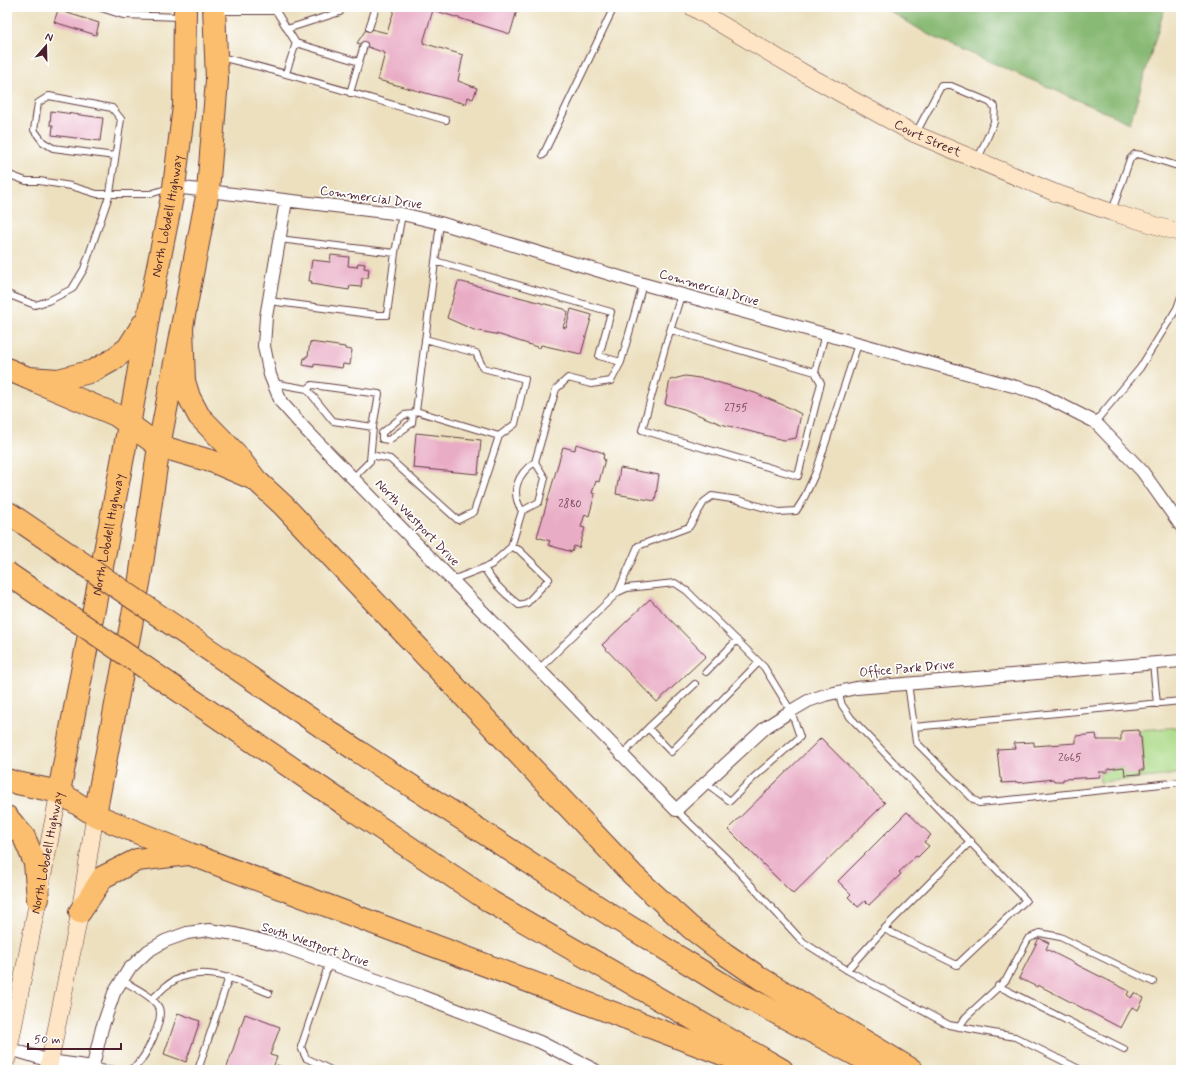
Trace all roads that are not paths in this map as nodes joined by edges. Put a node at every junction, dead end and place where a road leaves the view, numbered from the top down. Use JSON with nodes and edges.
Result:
{"nodes":[{"id":1,"x":100,"y":7,"type":"edge"},
{"id":2,"x":341,"y":7,"type":"edge"},
{"id":3,"x":376,"y":7,"type":"edge"},
{"id":4,"x":614,"y":7,"type":"edge"},
{"id":5,"x":692,"y":7,"type":"edge"},
{"id":6,"x":214,"y":9,"type":"edge"},
{"id":7,"x":276,"y":9,"type":"edge"},
{"id":8,"x":185,"y":12,"type":"edge"},
{"id":9,"x":369,"y":28,"type":"dead end"},
{"id":10,"x":287,"y":29,"type":"junction"},
{"id":11,"x":296,"y":44,"type":"junction"},
{"id":12,"x":364,"y":45,"type":"dead end"},
{"id":13,"x":216,"y":56,"type":"junction"},
{"id":14,"x":359,"y":62,"type":"junction"},
{"id":15,"x":286,"y":74,"type":"junction"},
{"id":16,"x":350,"y":93,"type":"junction"},
{"id":17,"x":446,"y":120,"type":"dead end"},
{"id":18,"x":916,"y":134,"type":"junction"},
{"id":19,"x":543,"y":155,"type":"dead end"},
{"id":20,"x":115,"y":156,"type":"junction"},
{"id":21,"x":977,"y":160,"type":"junction"},
{"id":22,"x":1181,"y":167,"type":"edge"},
{"id":23,"x":7,"y":174,"type":"edge"},
{"id":24,"x":174,"y":187,"type":"junction"},
{"id":25,"x":208,"y":191,"type":"junction"},
{"id":26,"x":110,"y":194,"type":"junction"},
{"id":27,"x":286,"y":201,"type":"junction"},
{"id":28,"x":1111,"y":212,"type":"junction"},
{"id":29,"x":402,"y":214,"type":"junction"},
{"id":30,"x":440,"y":223,"type":"junction"},
{"id":31,"x":1181,"y":233,"type":"edge"},
{"id":32,"x":279,"y":239,"type":"junction"},
{"id":33,"x":395,"y":253,"type":"junction"},
{"id":34,"x":435,"y":261,"type":"junction"},
{"id":35,"x":643,"y":284,"type":"junction"},
{"id":36,"x":7,"y":294,"type":"edge"},
{"id":37,"x":681,"y":295,"type":"junction"},
{"id":38,"x":1181,"y":297,"type":"edge"},
{"id":39,"x":269,"y":301,"type":"junction"},
{"id":40,"x":149,"y":315,"type":"junction"},
{"id":41,"x":182,"y":327,"type":"junction"},
{"id":42,"x":671,"y":330,"type":"junction"},
{"id":43,"x":825,"y":334,"type":"junction"},
{"id":44,"x":425,"y":339,"type":"junction"},
{"id":45,"x":858,"y":344,"type":"junction"},
{"id":46,"x":621,"y":362,"type":"junction"},
{"id":47,"x":7,"y":369,"type":"edge"},
{"id":48,"x":815,"y":372,"type":"junction"},
{"id":49,"x":28,"y":378,"type":"junction"},
{"id":50,"x":273,"y":383,"type":"junction"},
{"id":51,"x":308,"y":389,"type":"junction"},
{"id":52,"x":414,"y":412,"type":"junction"},
{"id":53,"x":1096,"y":422,"type":"junction"},
{"id":54,"x":129,"y":426,"type":"junction"},
{"id":55,"x":373,"y":426,"type":"junction"},
{"id":56,"x":499,"y":436,"type":"junction"},
{"id":57,"x":382,"y":439,"type":"junction"},
{"id":58,"x":372,"y":444,"type":"junction"},
{"id":59,"x":158,"y":446,"type":"junction"},
{"id":60,"x":371,"y":455,"type":"junction"},
{"id":61,"x":535,"y":462,"type":"junction"},
{"id":62,"x":353,"y":478,"type":"junction"},
{"id":63,"x":256,"y":480,"type":"junction"},
{"id":64,"x":522,"y":511,"type":"junction"},
{"id":65,"x":7,"y":512,"type":"edge"},
{"id":66,"x":1179,"y":519,"type":"edge"},
{"id":67,"x":511,"y":548,"type":"junction"},
{"id":68,"x":484,"y":568,"type":"junction"},
{"id":69,"x":7,"y":573,"type":"edge"},
{"id":70,"x":452,"y":580,"type":"junction"},
{"id":71,"x":618,"y":592,"type":"junction"},
{"id":72,"x":737,"y":640,"type":"junction"},
{"id":73,"x":1181,"y":661,"type":"edge"},
{"id":74,"x":760,"y":662,"type":"junction"},
{"id":75,"x":1153,"y":663,"type":"junction"},
{"id":76,"x":539,"y":669,"type":"junction"},
{"id":77,"x":706,"y":672,"type":"dead end"},
{"id":78,"x":908,"y":683,"type":"junction"},
{"id":79,"x":695,"y":684,"type":"dead end"},
{"id":80,"x":838,"y":691,"type":"junction"},
{"id":81,"x":1181,"y":701,"type":"edge"},
{"id":82,"x":1158,"y":704,"type":"junction"},
{"id":83,"x":790,"y":711,"type":"junction"},
{"id":84,"x":914,"y":727,"type":"junction"},
{"id":85,"x":648,"y":728,"type":"junction"},
{"id":86,"x":622,"y":755,"type":"junction"},
{"id":87,"x":7,"y":780,"type":"edge"},
{"id":88,"x":1181,"y":782,"type":"edge"},
{"id":89,"x":706,"y":783,"type":"junction"},
{"id":90,"x":59,"y":792,"type":"junction"},
{"id":91,"x":676,"y":810,"type":"junction"},
{"id":92,"x":95,"y":815,"type":"junction"},
{"id":93,"x":7,"y":817,"type":"edge"},
{"id":94,"x":971,"y":841,"type":"junction"},
{"id":95,"x":190,"y":854,"type":"junction"},
{"id":96,"x":38,"y":899,"type":"junction"},
{"id":97,"x":80,"y":912,"type":"junction"},
{"id":98,"x":884,"y":930,"type":"junction"},
{"id":99,"x":329,"y":963,"type":"junction"},
{"id":100,"x":847,"y":970,"type":"junction"},
{"id":101,"x":229,"y":978,"type":"junction"},
{"id":102,"x":122,"y":980,"type":"junction"},
{"id":103,"x":1153,"y":982,"type":"dead end"},
{"id":104,"x":998,"y":986,"type":"junction"},
{"id":105,"x":270,"y":993,"type":"dead end"},
{"id":106,"x":152,"y":999,"type":"junction"},
{"id":107,"x":959,"y":1027,"type":"junction"},
{"id":108,"x":1124,"y":1049,"type":"dead end"},
{"id":109,"x":8,"y":1052,"type":"edge"},
{"id":110,"x":49,"y":1066,"type":"edge"},
{"id":111,"x":93,"y":1068,"type":"edge"},
{"id":112,"x":591,"y":1069,"type":"edge"},
{"id":113,"x":115,"y":1070,"type":"edge"},
{"id":114,"x":129,"y":1070,"type":"edge"},
{"id":115,"x":198,"y":1070,"type":"edge"},
{"id":116,"x":331,"y":1070,"type":"edge"},
{"id":117,"x":760,"y":1070,"type":"edge"},
{"id":118,"x":782,"y":1070,"type":"edge"},
{"id":119,"x":885,"y":1070,"type":"edge"},
{"id":120,"x":912,"y":1070,"type":"edge"},
{"id":121,"x":1081,"y":1070,"type":"edge"}],
"edges":[{"from":1,"to":8,"type":"lane"},
{"from":2,"to":10,"type":"lane"},
{"from":3,"to":9,"type":"lane"},
{"from":4,"to":19,"type":"lane"},
{"from":5,"to":18,"type":"main road","name":"Court Street"},
{"from":6,"to":7,"type":"lane"},
{"from":6,"to":13,"type":"highway"},
{"from":7,"to":10,"type":"lane"},
{"from":8,"to":24,"type":"highway","name":"North Lobdell Highway"},
{"from":10,"to":11,"type":"lane"},
{"from":11,"to":14,"type":"lane"},
{"from":11,"to":15,"type":"lane"},
{"from":12,"to":14,"type":"lane"},
{"from":13,"to":15,"type":"lane"},
{"from":13,"to":25,"type":"highway"},
{"from":14,"to":16,"type":"lane"},
{"from":15,"to":16,"type":"lane"},
{"from":16,"to":17,"type":"lane"},
{"from":18,"to":21,"type":"main road","name":"Court Street"},
{"from":18,"to":21,"type":"lane"},
{"from":20,"to":20,"type":"lane"},
{"from":20,"to":26,"type":"lane"},
{"from":21,"to":28,"type":"main road","name":"Court Street"},
{"from":22,"to":28,"type":"lane"},
{"from":23,"to":26,"type":"lane"},
{"from":24,"to":25,"type":"street","name":"Commercial Drive"},
{"from":24,"to":26,"type":"lane"},
{"from":24,"to":40,"type":"highway","name":"North Lobdell Highway"},
{"from":25,"to":27,"type":"street","name":"Commercial Drive"},
{"from":25,"to":41,"type":"highway"},
{"from":26,"to":36,"type":"lane"},
{"from":27,"to":29,"type":"street","name":"Commercial Drive"},
{"from":27,"to":32,"type":"street","name":"North Westport Drive"},
{"from":28,"to":31,"type":"main road","name":"Court Street"},
{"from":29,"to":30,"type":"street","name":"Commercial Drive"},
{"from":29,"to":33,"type":"lane"},
{"from":30,"to":34,"type":"lane"},
{"from":30,"to":35,"type":"street","name":"Commercial Drive"},
{"from":32,"to":33,"type":"lane"},
{"from":32,"to":39,"type":"street","name":"North Westport Drive"},
{"from":33,"to":39,"type":"lane"},
{"from":34,"to":44,"type":"lane"},
{"from":34,"to":46,"type":"lane"},
{"from":35,"to":37,"type":"street","name":"Commercial Drive"},
{"from":35,"to":46,"type":"lane"},
{"from":37,"to":42,"type":"lane"},
{"from":37,"to":43,"type":"street","name":"Commercial Drive"},
{"from":38,"to":53,"type":"lane"},
{"from":39,"to":50,"type":"street","name":"North Westport Drive"},
{"from":40,"to":49,"type":"highway"},
{"from":40,"to":54,"type":"highway","name":"North Lobdell Highway"},
{"from":41,"to":59,"type":"highway"},
{"from":41,"to":63,"type":"highway"},
{"from":42,"to":48,"type":"lane"},
{"from":42,"to":48,"type":"lane"},
{"from":43,"to":45,"type":"street","name":"Commercial Drive"},
{"from":43,"to":48,"type":"lane"},
{"from":44,"to":52,"type":"lane"},
{"from":44,"to":56,"type":"lane"},
{"from":45,"to":53,"type":"street","name":"Commercial Drive"},
{"from":45,"to":71,"type":"lane"},
{"from":46,"to":61,"type":"lane"},
{"from":47,"to":49,"type":"highway"},
{"from":49,"to":54,"type":"highway"},
{"from":50,"to":51,"type":"lane"},
{"from":50,"to":62,"type":"street","name":"North Westport Drive"},
{"from":51,"to":55,"type":"lane"},
{"from":51,"to":55,"type":"lane"},
{"from":52,"to":56,"type":"lane"},
{"from":52,"to":57,"type":"lane"},
{"from":52,"to":57,"type":"lane"},
{"from":53,"to":66,"type":"street","name":"Commercial Drive"},
{"from":54,"to":59,"type":"highway"},
{"from":54,"to":90,"type":"highway","name":"North Lobdell Highway"},
{"from":55,"to":58,"type":"lane"},
{"from":56,"to":60,"type":"lane"},
{"from":57,"to":58,"type":"lane"},
{"from":58,"to":60,"type":"lane"},
{"from":59,"to":63,"type":"highway"},
{"from":59,"to":92,"type":"highway"},
{"from":60,"to":62,"type":"lane"},
{"from":61,"to":64,"type":"lane"},
{"from":61,"to":64,"type":"lane"},
{"from":62,"to":70,"type":"street","name":"North Westport Drive"},
{"from":63,"to":120,"type":"highway"},
{"from":64,"to":67,"type":"lane"},
{"from":65,"to":119,"type":"highway","bridge":true},
{"from":67,"to":68,"type":"lane"},
{"from":67,"to":68,"type":"lane"},
{"from":68,"to":70,"type":"lane"},
{"from":69,"to":118,"type":"highway","bridge":true},
{"from":70,"to":76,"type":"street","name":"North Westport Drive"},
{"from":71,"to":72,"type":"lane"},
{"from":71,"to":76,"type":"lane"},
{"from":72,"to":74,"type":"lane"},
{"from":72,"to":77,"type":"lane"},
{"from":73,"to":75,"type":"street","name":"Office Park Drive"},
{"from":74,"to":83,"type":"lane"},
{"from":74,"to":85,"type":"lane"},
{"from":75,"to":78,"type":"street","name":"Office Park Drive"},
{"from":75,"to":82,"type":"lane"},
{"from":76,"to":86,"type":"street","name":"North Westport Drive"},
{"from":78,"to":80,"type":"street","name":"Office Park Drive"},
{"from":78,"to":84,"type":"lane"},
{"from":79,"to":85,"type":"lane"},
{"from":80,"to":83,"type":"street","name":"Office Park Drive"},
{"from":80,"to":94,"type":"lane"},
{"from":81,"to":82,"type":"lane"},
{"from":82,"to":84,"type":"lane"},
{"from":83,"to":89,"type":"street","name":"Office Park Drive"},
{"from":83,"to":89,"type":"lane"},
{"from":84,"to":88,"type":"lane"},
{"from":85,"to":86,"type":"lane"},
{"from":86,"to":91,"type":"street","name":"North Westport Drive"},
{"from":87,"to":90,"type":"highway"},
{"from":89,"to":91,"type":"street","name":"Office Park Drive"},
{"from":90,"to":92,"type":"highway"},
{"from":90,"to":96,"type":"main road","name":"North Lobdell Highway"},
{"from":91,"to":100,"type":"lane"},
{"from":92,"to":95,"type":"highway"},
{"from":92,"to":97,"type":"main road"},
{"from":93,"to":96,"type":"highway"},
{"from":94,"to":98,"type":"lane"},
{"from":94,"to":98,"type":"lane"},
{"from":95,"to":97,"type":"highway"},
{"from":95,"to":117,"type":"highway"},
{"from":96,"to":109,"type":"main road","name":"North Lobdell Highway"},
{"from":97,"to":110,"type":"main road"},
{"from":98,"to":100,"type":"lane"},
{"from":99,"to":102,"type":"street","name":"South Westport Drive"},
{"from":99,"to":112,"type":"street","name":"South Westport Drive"},
{"from":99,"to":116,"type":"lane"},
{"from":100,"to":107,"type":"lane"},
{"from":101,"to":105,"type":"lane"},
{"from":101,"to":106,"type":"lane"},
{"from":101,"to":115,"type":"lane"},
{"from":102,"to":106,"type":"lane"},
{"from":102,"to":111,"type":"street","name":"South Westport Drive"},
{"from":103,"to":104,"type":"lane"},
{"from":104,"to":107,"type":"lane"},
{"from":104,"to":108,"type":"lane"},
{"from":106,"to":114,"type":"lane"},
{"from":107,"to":121,"type":"lane"},
{"from":109,"to":110,"type":"street"},
{"from":110,"to":111,"type":"street"},
{"from":111,"to":113,"type":"lane"}]}
